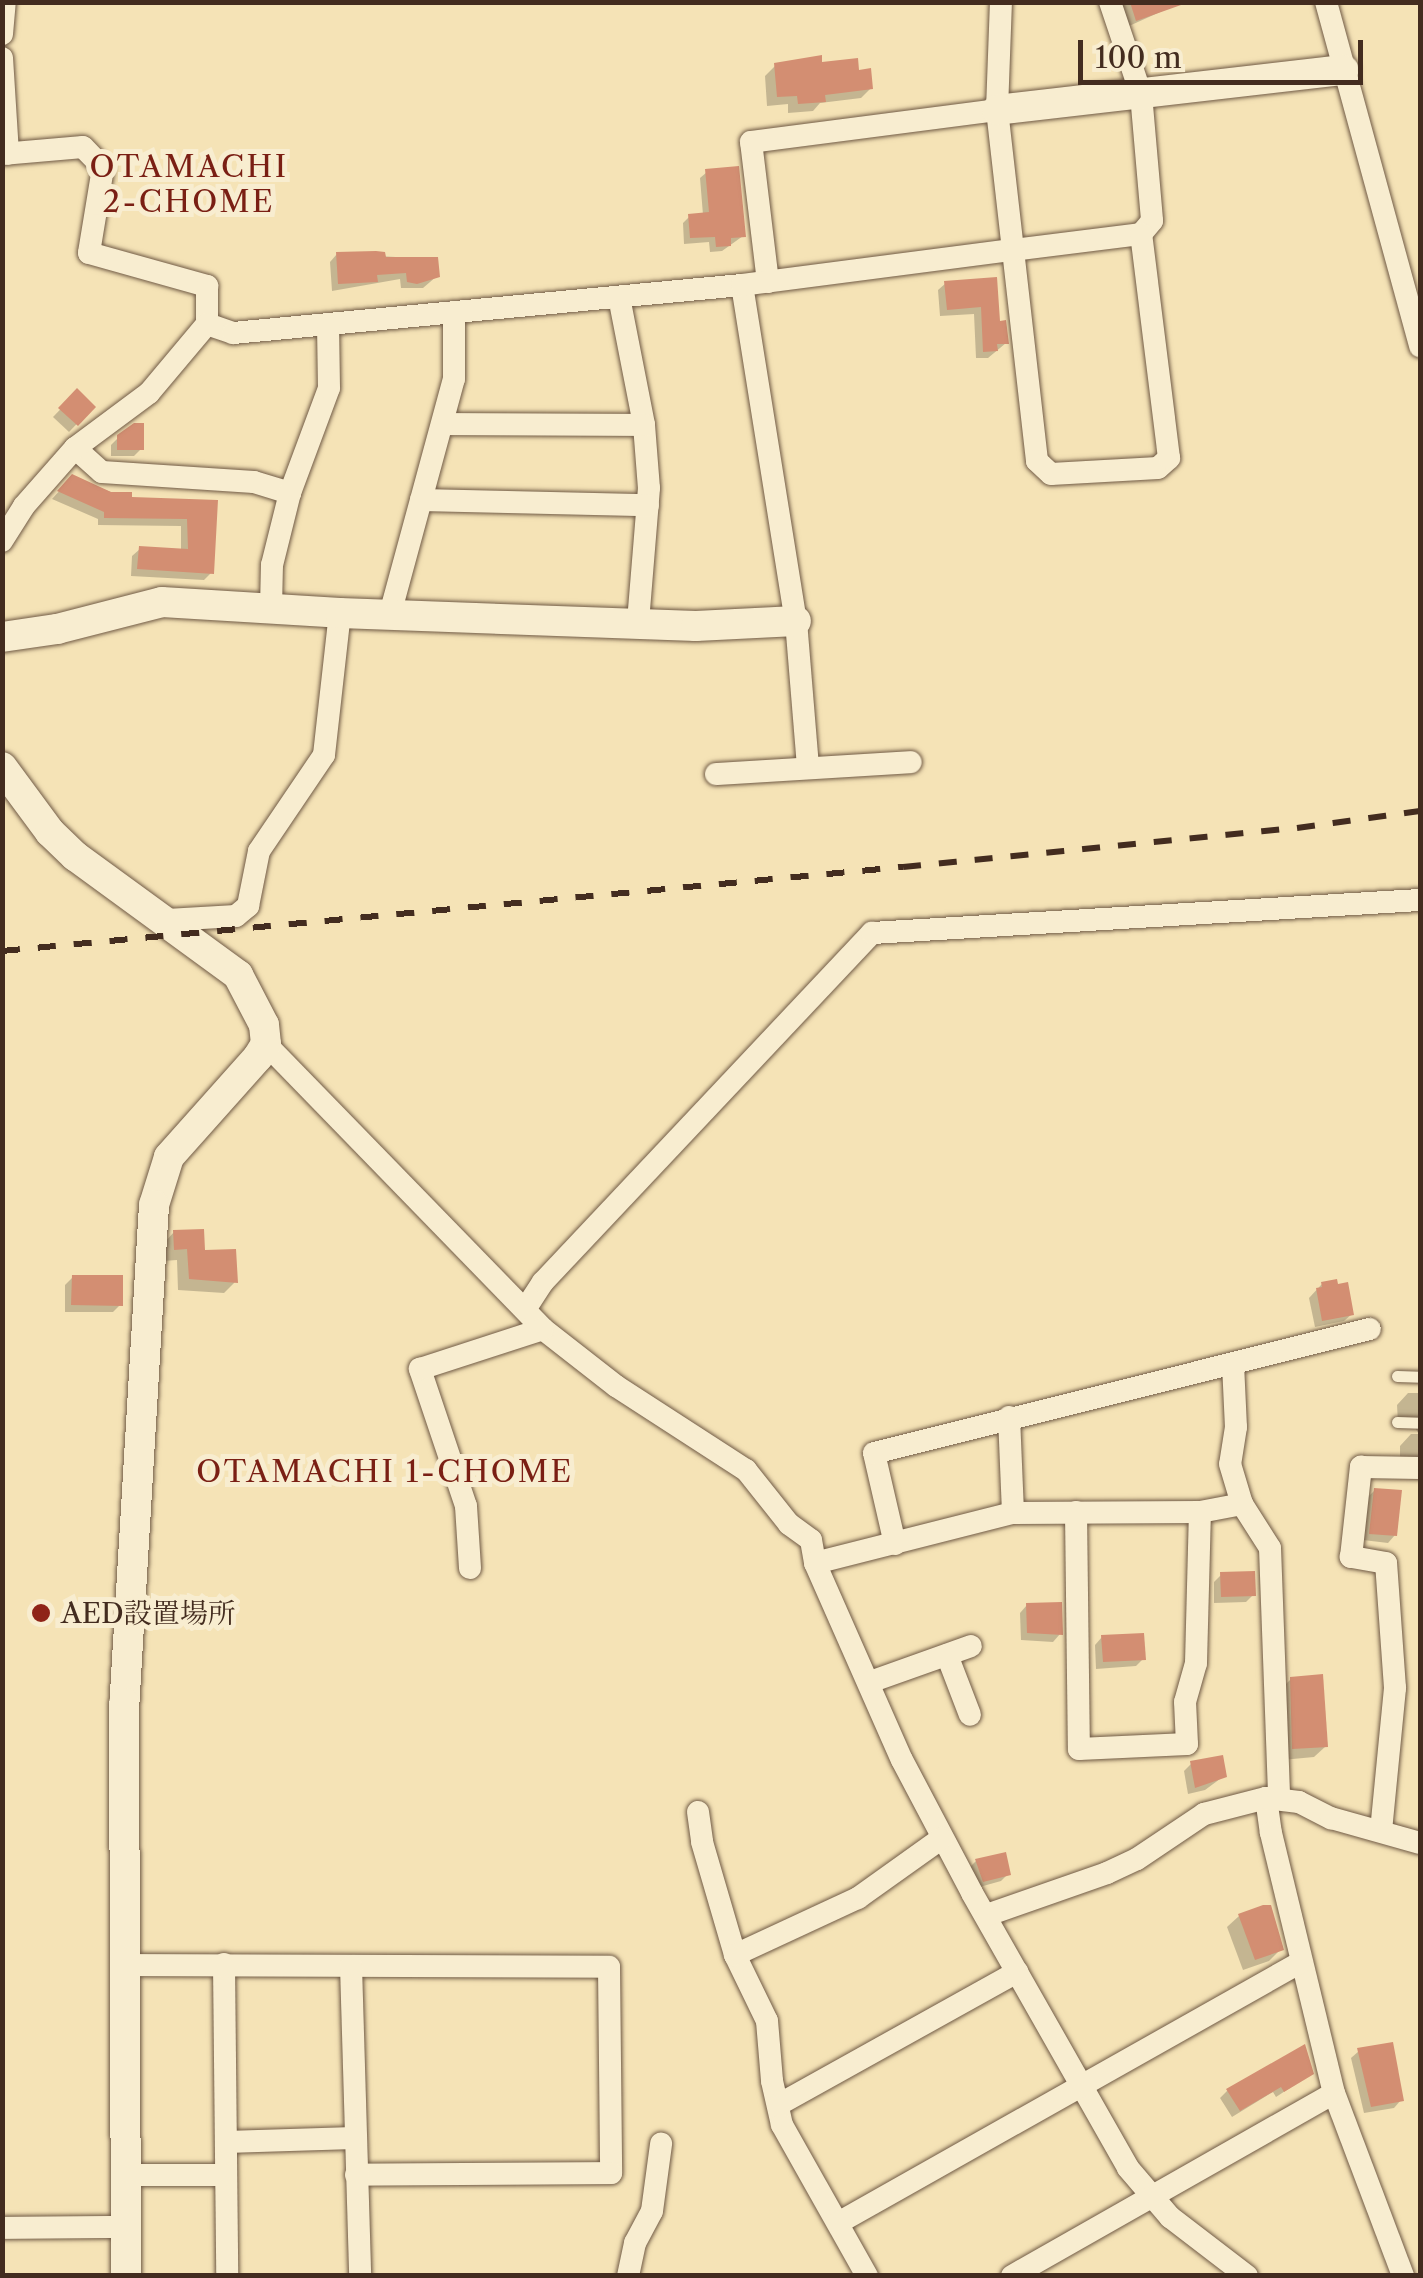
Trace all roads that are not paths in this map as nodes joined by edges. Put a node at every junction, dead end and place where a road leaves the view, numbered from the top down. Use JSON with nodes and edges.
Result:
{"nodes":[{"id":1,"x":6,"y":2,"type":"edge"},
{"id":2,"x":1001,"y":2,"type":"edge"},
{"id":3,"x":1110,"y":2,"type":"edge"},
{"id":4,"x":1326,"y":2,"type":"edge"},
{"id":5,"x":2,"y":34,"type":"edge"},
{"id":6,"x":2,"y":58,"type":"edge"},
{"id":7,"x":1344,"y":70,"type":"junction"},
{"id":8,"x":1141,"y":94,"type":"junction"},
{"id":9,"x":997,"y":110,"type":"junction"},
{"id":10,"x":5,"y":154,"type":"edge"},
{"id":11,"x":1141,"y":234,"type":"junction"},
{"id":12,"x":1014,"y":250,"type":"junction"},
{"id":13,"x":768,"y":282,"type":"junction"},
{"id":14,"x":742,"y":285,"type":"junction"},
{"id":15,"x":619,"y":297,"type":"junction"},
{"id":16,"x":454,"y":312,"type":"junction"},
{"id":17,"x":206,"y":324,"type":"junction"},
{"id":18,"x":328,"y":324,"type":"junction"},
{"id":19,"x":1419,"y":336,"type":"edge"},
{"id":20,"x":444,"y":424,"type":"junction"},
{"id":21,"x":644,"y":425,"type":"junction"},
{"id":22,"x":75,"y":448,"type":"junction"},
{"id":23,"x":290,"y":493,"type":"junction"},
{"id":24,"x":422,"y":500,"type":"junction"},
{"id":25,"x":648,"y":505,"type":"junction"},
{"id":26,"x":2,"y":540,"type":"edge"},
{"id":27,"x":270,"y":608,"type":"junction"},
{"id":28,"x":340,"y":614,"type":"junction"},
{"id":29,"x":390,"y":614,"type":"junction"},
{"id":30,"x":796,"y":621,"type":"junction"},
{"id":31,"x":638,"y":623,"type":"junction"},
{"id":32,"x":2,"y":637,"type":"edge"},
{"id":33,"x":911,"y":762,"type":"dead end"},
{"id":34,"x":2,"y":767,"type":"edge"},
{"id":35,"x":808,"y":768,"type":"junction"},
{"id":36,"x":716,"y":774,"type":"dead end"},
{"id":37,"x":1420,"y":900,"type":"edge"},
{"id":38,"x":167,"y":920,"type":"junction"},
{"id":39,"x":266,"y":1044,"type":"junction"},
{"id":40,"x":526,"y":1308,"type":"junction"},
{"id":41,"x":543,"y":1329,"type":"junction"},
{"id":42,"x":1370,"y":1329,"type":"dead end"},
{"id":43,"x":1233,"y":1364,"type":"junction"},
{"id":44,"x":1397,"y":1376,"type":"dead end"},
{"id":45,"x":1420,"y":1378,"type":"edge"},
{"id":46,"x":1009,"y":1417,"type":"junction"},
{"id":47,"x":1397,"y":1422,"type":"dead end"},
{"id":48,"x":1420,"y":1423,"type":"edge"},
{"id":49,"x":1420,"y":1468,"type":"edge"},
{"id":50,"x":1242,"y":1504,"type":"junction"},
{"id":51,"x":1076,"y":1512,"type":"junction"},
{"id":52,"x":1200,"y":1512,"type":"junction"},
{"id":53,"x":1013,"y":1513,"type":"junction"},
{"id":54,"x":894,"y":1544,"type":"junction"},
{"id":55,"x":814,"y":1563,"type":"junction"},
{"id":56,"x":470,"y":1568,"type":"dead end"},
{"id":57,"x":971,"y":1646,"type":"dead end"},
{"id":58,"x":947,"y":1655,"type":"junction"},
{"id":59,"x":870,"y":1682,"type":"junction"},
{"id":60,"x":970,"y":1715,"type":"dead end"},
{"id":61,"x":1272,"y":1798,"type":"junction"},
{"id":62,"x":698,"y":1812,"type":"dead end"},
{"id":63,"x":1381,"y":1832,"type":"junction"},
{"id":64,"x":942,"y":1838,"type":"junction"},
{"id":65,"x":1420,"y":1843,"type":"edge"},
{"id":66,"x":987,"y":1915,"type":"junction"},
{"id":67,"x":735,"y":1955,"type":"junction"},
{"id":68,"x":1301,"y":1962,"type":"junction"},
{"id":69,"x":224,"y":1964,"type":"junction"},
{"id":70,"x":124,"y":1965,"type":"junction"},
{"id":71,"x":351,"y":1966,"type":"junction"},
{"id":72,"x":1016,"y":1972,"type":"junction"},
{"id":73,"x":1081,"y":2083,"type":"junction"},
{"id":74,"x":1334,"y":2093,"type":"junction"},
{"id":75,"x":778,"y":2105,"type":"junction"},
{"id":76,"x":354,"y":2138,"type":"junction"},
{"id":77,"x":226,"y":2142,"type":"junction"},
{"id":78,"x":661,"y":2144,"type":"dead end"},
{"id":79,"x":356,"y":2174,"type":"junction"},
{"id":80,"x":126,"y":2175,"type":"junction"},
{"id":81,"x":226,"y":2175,"type":"junction"},
{"id":82,"x":1150,"y":2196,"type":"junction"},
{"id":83,"x":838,"y":2223,"type":"junction"},
{"id":84,"x":126,"y":2227,"type":"junction"},
{"id":85,"x":2,"y":2228,"type":"edge"},
{"id":86,"x":126,"y":2276,"type":"edge"},
{"id":87,"x":227,"y":2276,"type":"edge"},
{"id":88,"x":360,"y":2276,"type":"edge"},
{"id":89,"x":628,"y":2276,"type":"edge"},
{"id":90,"x":867,"y":2276,"type":"edge"},
{"id":91,"x":1012,"y":2276,"type":"edge"},
{"id":92,"x":1247,"y":2276,"type":"edge"},
{"id":93,"x":1403,"y":2276,"type":"edge"}],
"edges":[{"from":1,"to":5,"type":"street"},
{"from":2,"to":9,"type":"street"},
{"from":3,"to":8,"type":"street"},
{"from":4,"to":7,"type":"street"},
{"from":6,"to":10,"type":"street"},
{"from":7,"to":8,"type":"street"},
{"from":7,"to":19,"type":"street"},
{"from":8,"to":9,"type":"street"},
{"from":8,"to":11,"type":"street"},
{"from":9,"to":12,"type":"street"},
{"from":9,"to":13,"type":"street"},
{"from":10,"to":17,"type":"street"},
{"from":11,"to":12,"type":"street"},
{"from":11,"to":12,"type":"street"},
{"from":12,"to":13,"type":"street"},
{"from":13,"to":14,"type":"street"},
{"from":14,"to":15,"type":"street"},
{"from":14,"to":30,"type":"street"},
{"from":15,"to":16,"type":"street"},
{"from":15,"to":21,"type":"street"},
{"from":16,"to":18,"type":"street"},
{"from":16,"to":20,"type":"street"},
{"from":17,"to":18,"type":"street"},
{"from":17,"to":22,"type":"street"},
{"from":18,"to":23,"type":"street"},
{"from":20,"to":21,"type":"street"},
{"from":20,"to":24,"type":"street"},
{"from":21,"to":25,"type":"street"},
{"from":22,"to":23,"type":"street"},
{"from":22,"to":26,"type":"street"},
{"from":23,"to":27,"type":"street"},
{"from":24,"to":25,"type":"street"},
{"from":24,"to":29,"type":"street"},
{"from":25,"to":31,"type":"street"},
{"from":27,"to":28,"type":"street"},
{"from":27,"to":32,"type":"street"},
{"from":28,"to":29,"type":"street"},
{"from":28,"to":38,"type":"street"},
{"from":29,"to":31,"type":"street"},
{"from":30,"to":31,"type":"street"},
{"from":30,"to":35,"type":"street"},
{"from":33,"to":35,"type":"street"},
{"from":34,"to":38,"type":"street"},
{"from":35,"to":36,"type":"street"},
{"from":37,"to":40,"type":"street"},
{"from":38,"to":39,"type":"street"},
{"from":39,"to":40,"type":"street"},
{"from":39,"to":70,"type":"street"},
{"from":40,"to":41,"type":"street"},
{"from":41,"to":55,"type":"street"},
{"from":41,"to":56,"type":"street"},
{"from":42,"to":43,"type":"street"},
{"from":43,"to":46,"type":"street"},
{"from":43,"to":50,"type":"street"},
{"from":44,"to":45,"type":"lane"},
{"from":46,"to":53,"type":"street"},
{"from":46,"to":54,"type":"street"},
{"from":47,"to":48,"type":"lane"},
{"from":49,"to":63,"type":"street"},
{"from":50,"to":52,"type":"street"},
{"from":50,"to":61,"type":"street"},
{"from":51,"to":52,"type":"street"},
{"from":51,"to":52,"type":"street"},
{"from":51,"to":53,"type":"street"},
{"from":53,"to":54,"type":"street"},
{"from":54,"to":55,"type":"street"},
{"from":55,"to":59,"type":"street"},
{"from":57,"to":58,"type":"street"},
{"from":58,"to":59,"type":"street"},
{"from":58,"to":60,"type":"street"},
{"from":59,"to":64,"type":"street"},
{"from":61,"to":63,"type":"street"},
{"from":61,"to":66,"type":"street"},
{"from":61,"to":68,"type":"street"},
{"from":62,"to":67,"type":"street"},
{"from":63,"to":65,"type":"street"},
{"from":64,"to":66,"type":"street"},
{"from":64,"to":67,"type":"street"},
{"from":66,"to":72,"type":"street"},
{"from":67,"to":75,"type":"street"},
{"from":68,"to":73,"type":"street"},
{"from":68,"to":74,"type":"street"},
{"from":69,"to":70,"type":"street"},
{"from":69,"to":71,"type":"street"},
{"from":69,"to":77,"type":"street"},
{"from":70,"to":80,"type":"street"},
{"from":71,"to":76,"type":"street"},
{"from":71,"to":79,"type":"street"},
{"from":72,"to":73,"type":"street"},
{"from":72,"to":75,"type":"street"},
{"from":73,"to":82,"type":"street"},
{"from":73,"to":83,"type":"street"},
{"from":74,"to":82,"type":"street"},
{"from":74,"to":93,"type":"street"},
{"from":75,"to":83,"type":"street"},
{"from":76,"to":77,"type":"street"},
{"from":76,"to":79,"type":"street"},
{"from":77,"to":81,"type":"street"},
{"from":78,"to":89,"type":"street"},
{"from":79,"to":88,"type":"street"},
{"from":80,"to":81,"type":"street"},
{"from":80,"to":84,"type":"street"},
{"from":81,"to":87,"type":"street"},
{"from":82,"to":91,"type":"street"},
{"from":82,"to":92,"type":"street"},
{"from":83,"to":90,"type":"street"},
{"from":84,"to":85,"type":"street"},
{"from":84,"to":86,"type":"street"}]}
